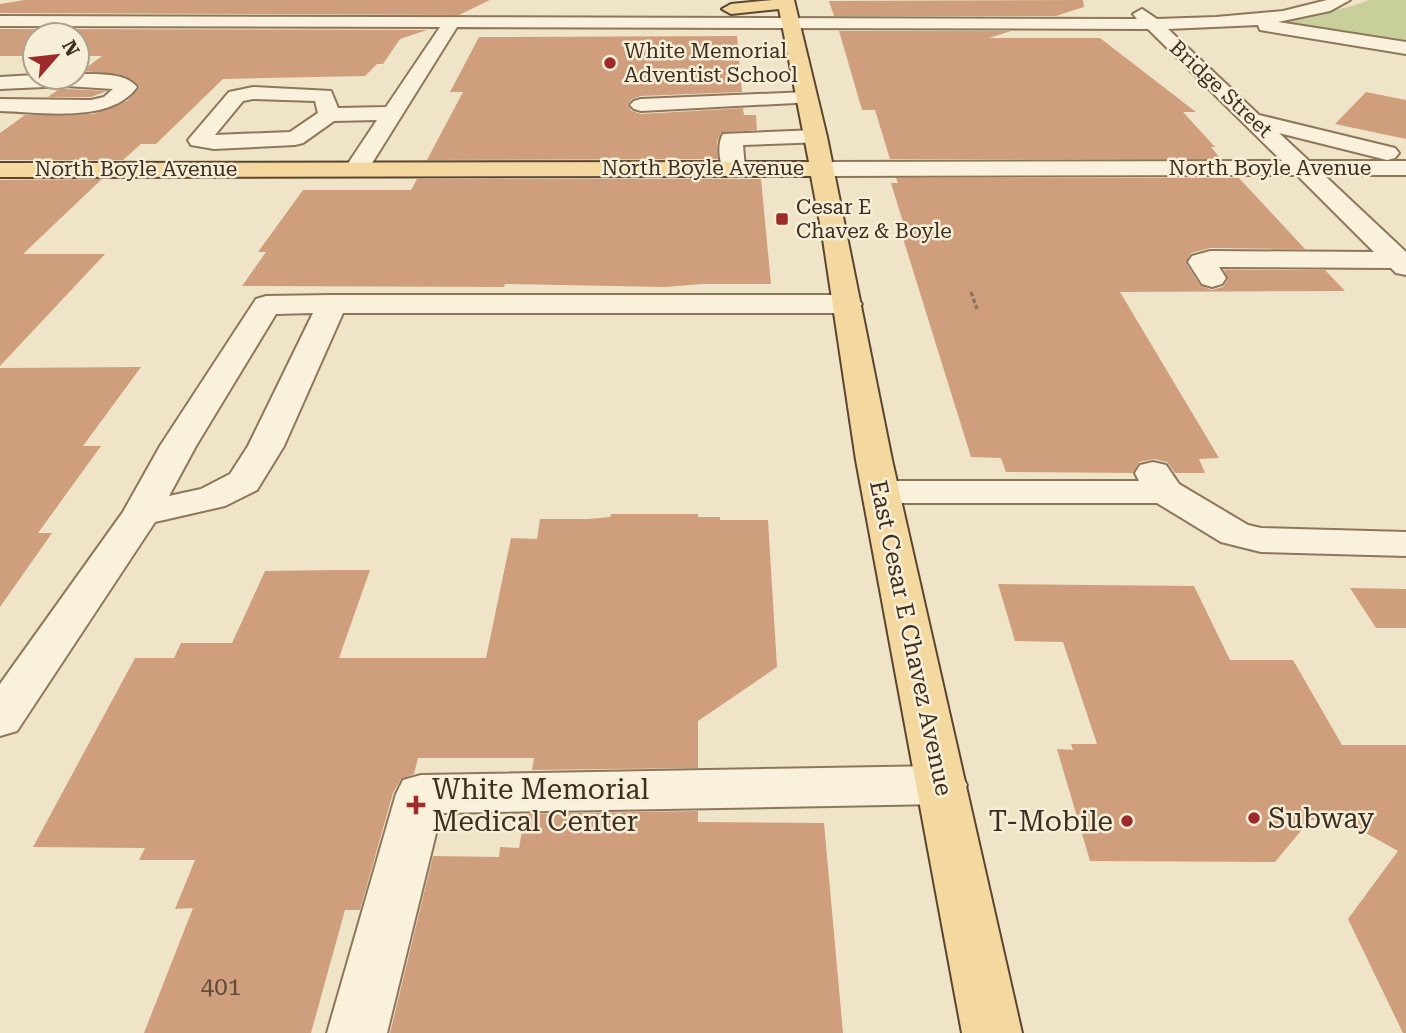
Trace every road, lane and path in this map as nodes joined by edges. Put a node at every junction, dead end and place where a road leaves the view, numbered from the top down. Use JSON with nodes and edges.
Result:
{"nodes":[{"id":1,"x":1126,"y":0,"type":"edge"},
{"id":2,"x":1292,"y":0,"type":"edge"},
{"id":3,"x":1342,"y":0,"type":"edge"},
{"id":4,"x":786,"y":1,"type":"edge"},
{"id":5,"x":709,"y":3,"type":"dead end"},
{"id":6,"x":1203,"y":3,"type":"dead end"},
{"id":7,"x":308,"y":5,"type":"dead end"},
{"id":8,"x":91,"y":7,"type":"dead end"},
{"id":9,"x":1312,"y":9,"type":"junction"},
{"id":10,"x":734,"y":15,"type":"junction"},
{"id":11,"x":115,"y":20,"type":"junction"},
{"id":12,"x":0,"y":21,"type":"edge"},
{"id":13,"x":226,"y":21,"type":"junction"},
{"id":14,"x":1241,"y":21,"type":"junction"},
{"id":15,"x":452,"y":22,"type":"junction"},
{"id":16,"x":790,"y":22,"type":"junction"},
{"id":17,"x":1152,"y":24,"type":"junction"},
{"id":18,"x":91,"y":37,"type":"edge"},
{"id":19,"x":1406,"y":48,"type":"edge"},
{"id":20,"x":0,"y":63,"type":"edge"},
{"id":21,"x":21,"y":70,"type":"edge"},
{"id":22,"x":21,"y":77,"type":"edge"},
{"id":23,"x":91,"y":79,"type":"edge"},
{"id":24,"x":0,"y":83,"type":"edge"},
{"id":25,"x":21,"y":85,"type":"edge"},
{"id":26,"x":807,"y":98,"type":"junction"},
{"id":27,"x":0,"y":104,"type":"edge"},
{"id":28,"x":641,"y":105,"type":"dead end"},
{"id":29,"x":392,"y":113,"type":"junction"},
{"id":30,"x":329,"y":115,"type":"junction"},
{"id":31,"x":1254,"y":120,"type":"junction"},
{"id":32,"x":816,"y":137,"type":"junction"},
{"id":33,"x":1406,"y":158,"type":"edge"},
{"id":34,"x":1304,"y":167,"type":"junction"},
{"id":35,"x":357,"y":168,"type":"junction"},
{"id":36,"x":733,"y":168,"type":"junction"},
{"id":37,"x":1406,"y":168,"type":"edge"},
{"id":38,"x":822,"y":169,"type":"junction"},
{"id":39,"x":0,"y":170,"type":"edge"},
{"id":40,"x":1402,"y":263,"type":"edge"},
{"id":41,"x":1212,"y":278,"type":"dead end"},
{"id":42,"x":971,"y":292,"type":"dead end"},
{"id":43,"x":332,"y":304,"type":"junction"},
{"id":44,"x":847,"y":304,"type":"junction"},
{"id":45,"x":977,"y":309,"type":"dead end"},
{"id":46,"x":881,"y":492,"type":"junction"},
{"id":47,"x":141,"y":513,"type":"junction"},
{"id":48,"x":1406,"y":544,"type":"edge"},
{"id":49,"x":3,"y":715,"type":"edge"},
{"id":50,"x":942,"y":785,"type":"junction"},
{"id":51,"x":357,"y":1033,"type":"edge"},
{"id":52,"x":992,"y":1033,"type":"edge"}],
"edges":[{"from":1,"to":17,"type":"street","name":"Bridge Street"},
{"from":2,"to":9,"type":"street"},
{"from":3,"to":9,"type":"street"},
{"from":4,"to":10,"type":"main road"},
{"from":4,"to":16,"type":"main road","name":"East Cesar E Chavez Avenue"},
{"from":5,"to":10,"type":"street"},
{"from":6,"to":14,"type":"street"},
{"from":7,"to":13,"type":"street"},
{"from":8,"to":11,"type":"street"},
{"from":9,"to":14,"type":"street"},
{"from":10,"to":15,"type":"street"},
{"from":10,"to":16,"type":"street"},
{"from":11,"to":12,"type":"street"},
{"from":11,"to":13,"type":"street"},
{"from":11,"to":18,"type":"street"},
{"from":13,"to":15,"type":"street"},
{"from":14,"to":17,"type":"street"},
{"from":14,"to":19,"type":"street"},
{"from":15,"to":29,"type":"street"},
{"from":16,"to":17,"type":"street"},
{"from":16,"to":26,"type":"main road","name":"East Cesar E Chavez Avenue"},
{"from":17,"to":31,"type":"street","name":"Bridge Street"},
{"from":20,"to":21,"type":"street"},
{"from":22,"to":24,"type":"street"},
{"from":23,"to":27,"type":"street"},
{"from":25,"to":27,"type":"street"},
{"from":26,"to":28,"type":"street"},
{"from":26,"to":32,"type":"main road","name":"East Cesar E Chavez Avenue"},
{"from":29,"to":30,"type":"street"},
{"from":29,"to":35,"type":"street"},
{"from":30,"to":30,"type":"street"},
{"from":31,"to":33,"type":"street"},
{"from":31,"to":34,"type":"street","name":"Bridge Street"},
{"from":32,"to":36,"type":"street"},
{"from":32,"to":38,"type":"main road","name":"East Cesar E Chavez Avenue"},
{"from":34,"to":37,"type":"street","name":"North Boyle Avenue"},
{"from":34,"to":38,"type":"street","name":"North Boyle Avenue"},
{"from":34,"to":40,"type":"street","name":"Bridge Street"},
{"from":35,"to":36,"type":"main road","name":"North Boyle Avenue"},
{"from":35,"to":39,"type":"main road","name":"North Boyle Avenue"},
{"from":36,"to":38,"type":"main road","name":"North Boyle Avenue"},
{"from":38,"to":44,"type":"main road","name":"East Cesar E Chavez Avenue"},
{"from":40,"to":41,"type":"street"},
{"from":42,"to":45,"type":"path"},
{"from":43,"to":44,"type":"street"},
{"from":43,"to":47,"type":"street"},
{"from":43,"to":47,"type":"street"},
{"from":44,"to":46,"type":"main road","name":"East Cesar E Chavez Avenue"},
{"from":46,"to":48,"type":"street"},
{"from":46,"to":50,"type":"main road","name":"East Cesar E Chavez Avenue"},
{"from":47,"to":49,"type":"street"},
{"from":50,"to":51,"type":"street"},
{"from":50,"to":52,"type":"main road","name":"East Cesar E Chavez Avenue"}]}
